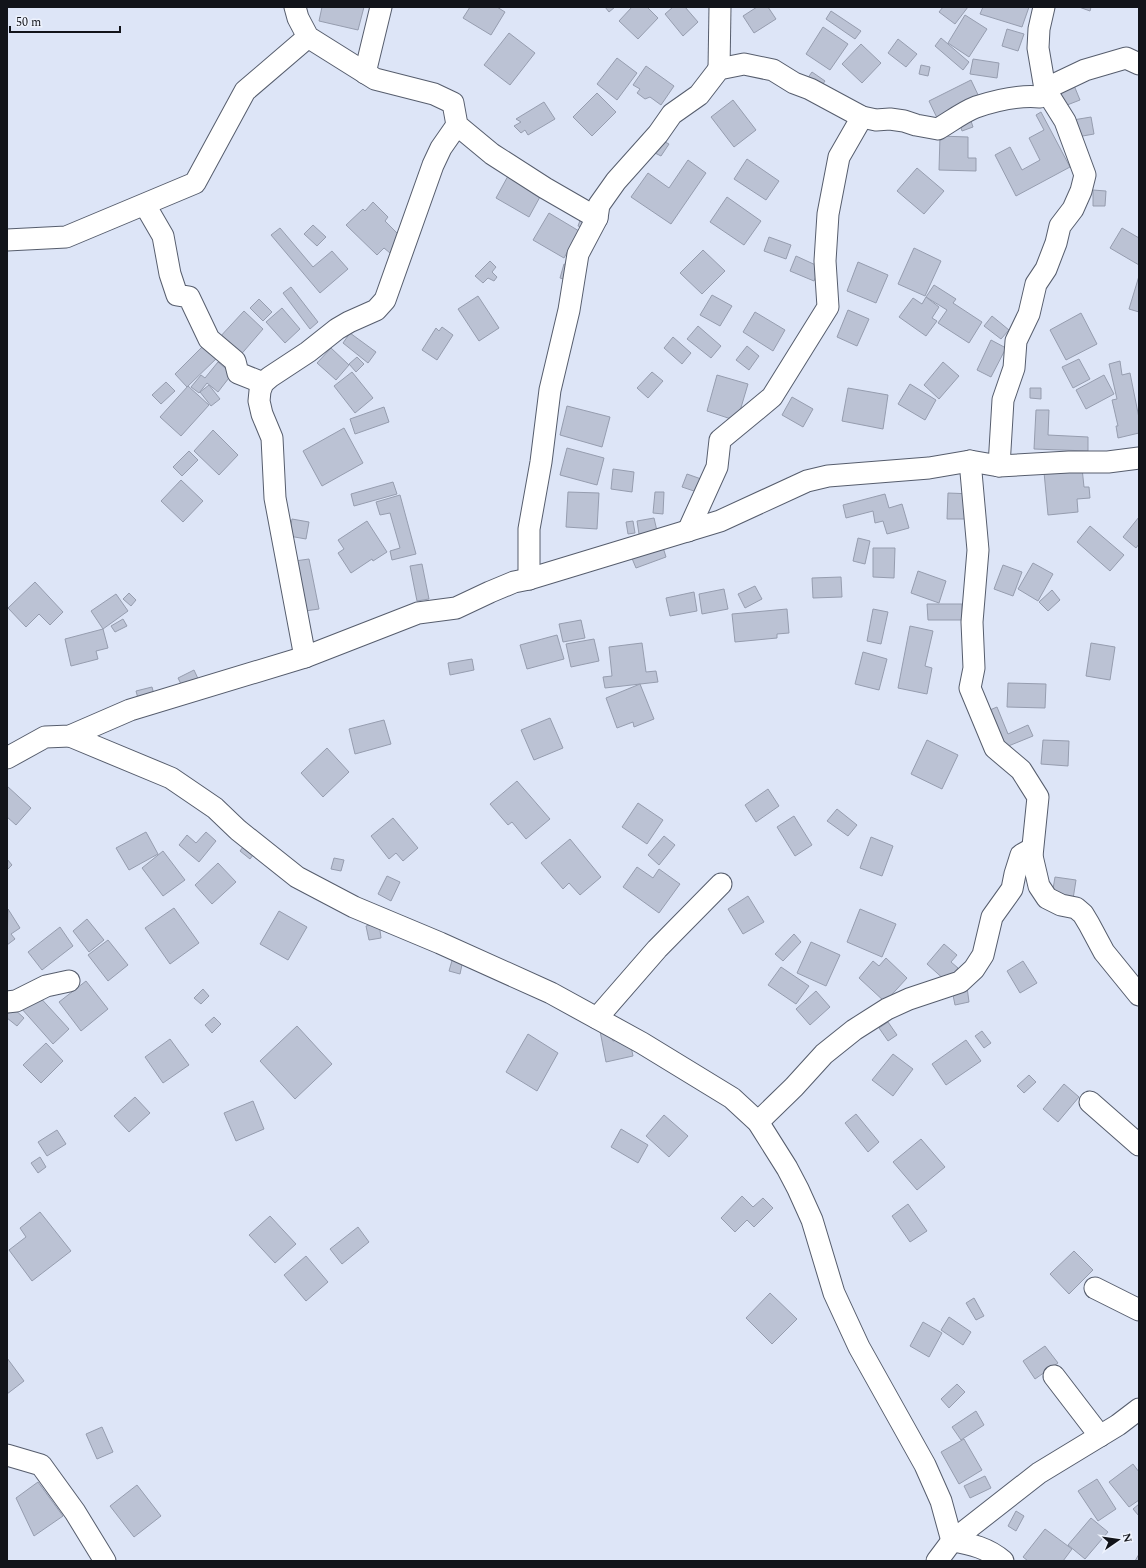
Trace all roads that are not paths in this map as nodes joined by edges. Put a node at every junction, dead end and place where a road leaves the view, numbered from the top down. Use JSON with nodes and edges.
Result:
{"nodes":[{"id":1,"x":295,"y":7,"type":"edge"},
{"id":2,"x":382,"y":7,"type":"edge"},
{"id":3,"x":720,"y":7,"type":"edge"},
{"id":4,"x":1044,"y":7,"type":"edge"},
{"id":5,"x":308,"y":37,"type":"junction"},
{"id":6,"x":1139,"y":64,"type":"edge"},
{"id":7,"x":719,"y":69,"type":"junction"},
{"id":8,"x":365,"y":73,"type":"junction"},
{"id":9,"x":1045,"y":89,"type":"junction"},
{"id":10,"x":862,"y":117,"type":"junction"},
{"id":11,"x":457,"y":125,"type":"junction"},
{"id":12,"x":145,"y":205,"type":"junction"},
{"id":13,"x":597,"y":218,"type":"junction"},
{"id":14,"x":7,"y":240,"type":"edge"},
{"id":15,"x":263,"y":383,"type":"junction"},
{"id":16,"x":1139,"y":458,"type":"edge"},
{"id":17,"x":970,"y":461,"type":"junction"},
{"id":18,"x":999,"y":466,"type":"junction"},
{"id":19,"x":688,"y":531,"type":"junction"},
{"id":20,"x":529,"y":579,"type":"junction"},
{"id":21,"x":305,"y":657,"type":"junction"},
{"id":22,"x":70,"y":736,"type":"junction"},
{"id":23,"x":7,"y":758,"type":"edge"},
{"id":24,"x":1032,"y":856,"type":"junction"},
{"id":25,"x":721,"y":884,"type":"dead end"},
{"id":26,"x":69,"y":981,"type":"dead end"},
{"id":27,"x":1139,"y":995,"type":"edge"},
{"id":28,"x":7,"y":1002,"type":"edge"},
{"id":29,"x":597,"y":1018,"type":"junction"},
{"id":30,"x":1090,"y":1102,"type":"dead end"},
{"id":31,"x":758,"y":1122,"type":"junction"},
{"id":32,"x":1139,"y":1145,"type":"edge"},
{"id":33,"x":1095,"y":1288,"type":"dead end"},
{"id":34,"x":1139,"y":1310,"type":"edge"},
{"id":35,"x":1054,"y":1376,"type":"dead end"},
{"id":36,"x":1139,"y":1409,"type":"edge"},
{"id":37,"x":1100,"y":1436,"type":"junction"},
{"id":38,"x":7,"y":1455,"type":"edge"},
{"id":39,"x":952,"y":1541,"type":"junction"},
{"id":40,"x":105,"y":1561,"type":"edge"},
{"id":41,"x":936,"y":1561,"type":"edge"},
{"id":42,"x":1003,"y":1561,"type":"edge"}],
"edges":[{"from":1,"to":5,"type":"street"},
{"from":2,"to":8,"type":"street"},
{"from":3,"to":7,"type":"street"},
{"from":4,"to":9,"type":"street"},
{"from":5,"to":8,"type":"street"},
{"from":5,"to":12,"type":"street"},
{"from":6,"to":9,"type":"street"},
{"from":7,"to":10,"type":"street"},
{"from":7,"to":13,"type":"street"},
{"from":8,"to":11,"type":"street"},
{"from":9,"to":10,"type":"street"},
{"from":9,"to":18,"type":"street"},
{"from":10,"to":19,"type":"street"},
{"from":11,"to":13,"type":"street"},
{"from":11,"to":15,"type":"street"},
{"from":12,"to":14,"type":"street"},
{"from":12,"to":15,"type":"street"},
{"from":13,"to":20,"type":"street"},
{"from":15,"to":21,"type":"street"},
{"from":16,"to":18,"type":"street"},
{"from":17,"to":18,"type":"street"},
{"from":17,"to":19,"type":"street"},
{"from":17,"to":24,"type":"street"},
{"from":19,"to":20,"type":"street"},
{"from":20,"to":21,"type":"street"},
{"from":21,"to":22,"type":"street"},
{"from":22,"to":23,"type":"street"},
{"from":22,"to":29,"type":"street"},
{"from":24,"to":27,"type":"street"},
{"from":24,"to":31,"type":"street"},
{"from":25,"to":29,"type":"street"},
{"from":26,"to":28,"type":"street"},
{"from":29,"to":31,"type":"street"},
{"from":30,"to":32,"type":"street"},
{"from":31,"to":39,"type":"street"},
{"from":33,"to":34,"type":"street"},
{"from":35,"to":37,"type":"street"},
{"from":36,"to":37,"type":"street"},
{"from":37,"to":39,"type":"street"},
{"from":38,"to":40,"type":"street"},
{"from":39,"to":41,"type":"street"},
{"from":39,"to":42,"type":"street"}]}
